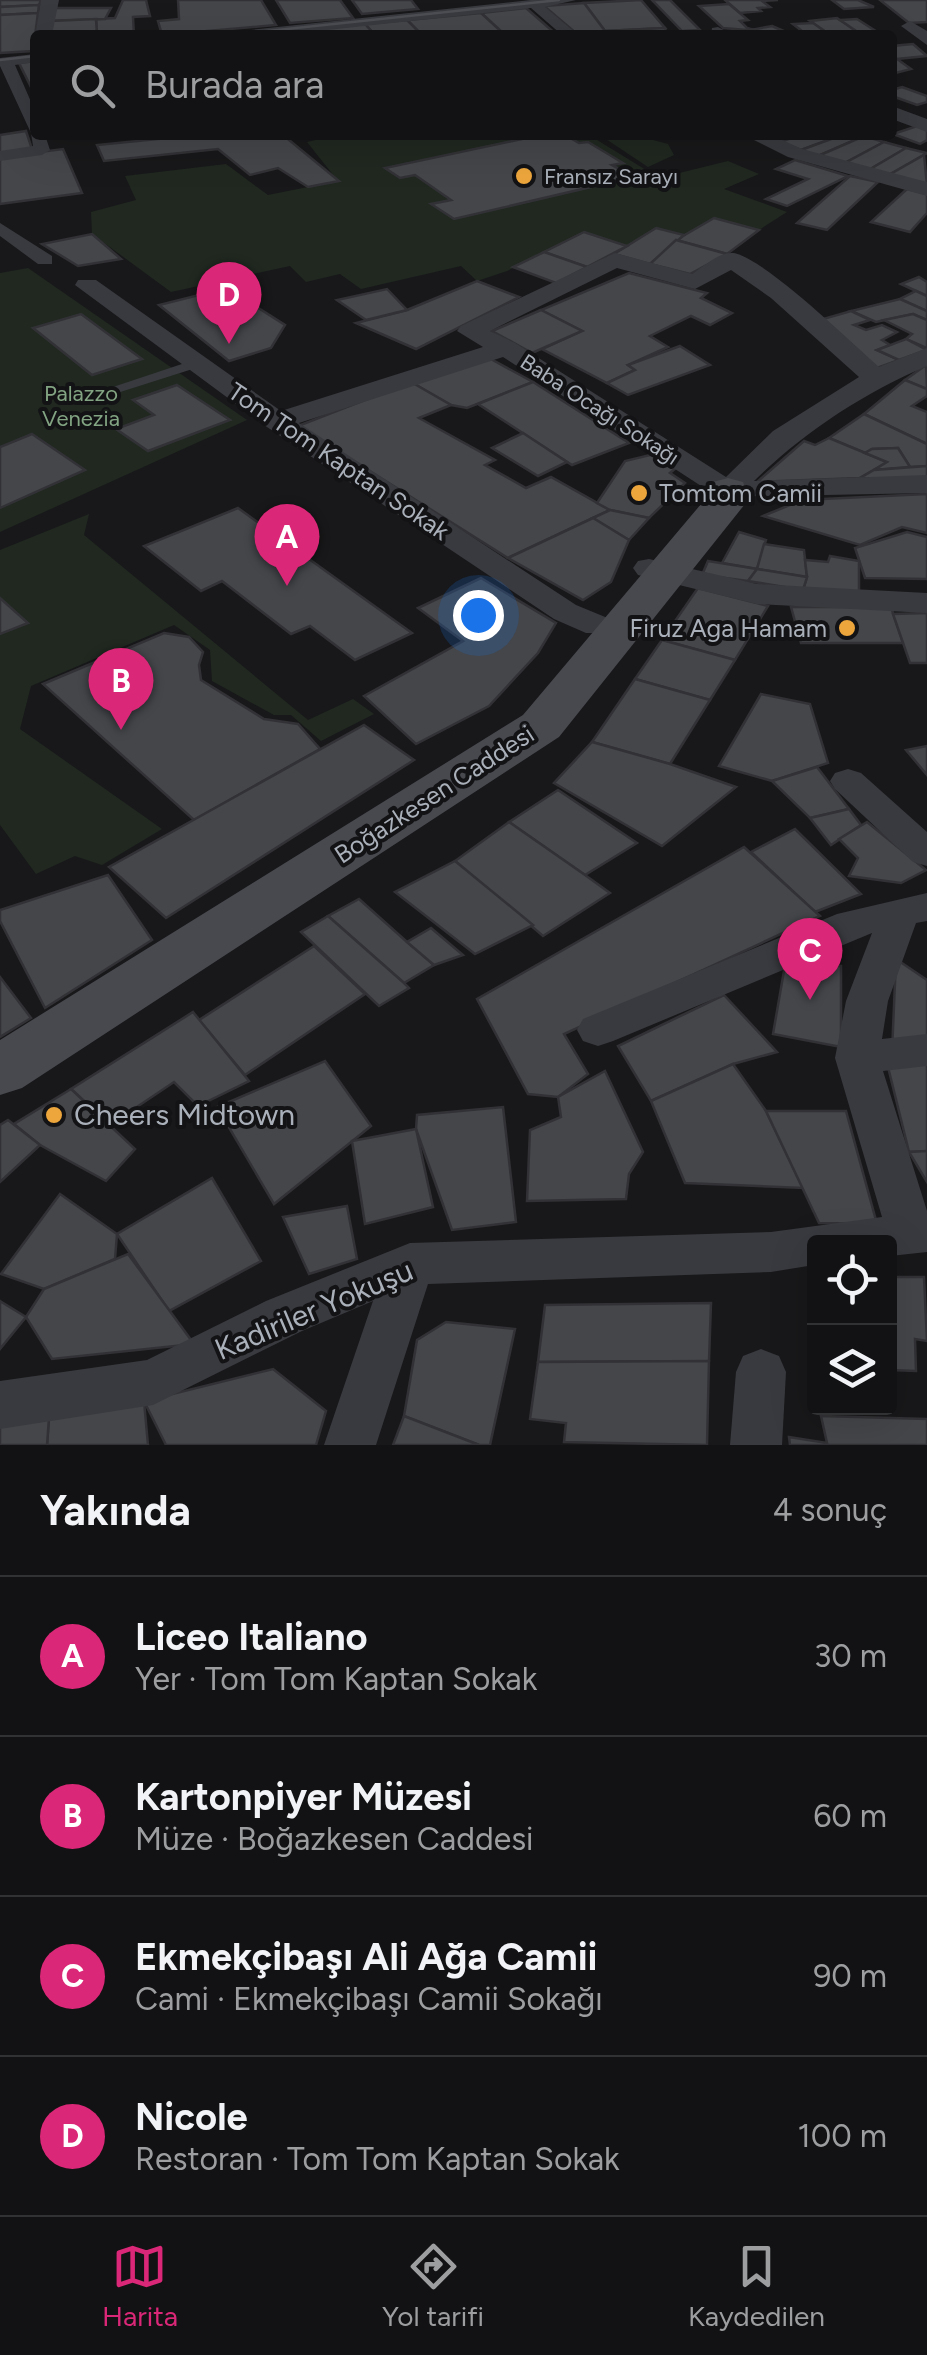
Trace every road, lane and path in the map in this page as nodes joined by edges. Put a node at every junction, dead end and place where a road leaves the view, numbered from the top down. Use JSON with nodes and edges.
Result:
{"nodes":[{"id":1,"x":50,"y":0,"type":"edge"},
{"id":2,"x":569,"y":0,"type":"edge"},
{"id":3,"x":534,"y":4,"type":"junction"},
{"id":4,"x":918,"y":25,"type":"edge"},
{"id":5,"x":44,"y":30,"type":"edge"},
{"id":6,"x":324,"y":30,"type":"edge"},
{"id":7,"x":564,"y":30,"type":"edge"},
{"id":8,"x":927,"y":40,"type":"edge"},
{"id":9,"x":30,"y":59,"type":"edge"},
{"id":10,"x":3,"y":62,"type":"edge"},
{"id":11,"x":927,"y":106,"type":"edge"},
{"id":12,"x":897,"y":114,"type":"edge"},
{"id":13,"x":30,"y":119,"type":"edge"},
{"id":14,"x":927,"y":126,"type":"edge"},
{"id":15,"x":39,"y":140,"type":"edge"},
{"id":16,"x":765,"y":140,"type":"edge"},
{"id":17,"x":0,"y":156,"type":"edge"},
{"id":18,"x":927,"y":188,"type":"edge"},
{"id":19,"x":0,"y":228,"type":"edge"},
{"id":20,"x":45,"y":260,"type":"dead end"},
{"id":21,"x":87,"y":285,"type":"dead end"},
{"id":22,"x":506,"y":348,"type":"junction"},
{"id":23,"x":927,"y":356,"type":"edge"},
{"id":24,"x":196,"y":363,"type":"junction"},
{"id":25,"x":876,"y":378,"type":"junction"},
{"id":26,"x":87,"y":398,"type":"dead end"},
{"id":27,"x":277,"y":421,"type":"junction"},
{"id":28,"x":927,"y":484,"type":"edge"},
{"id":29,"x":728,"y":491,"type":"junction"},
{"id":30,"x":656,"y":570,"type":"junction"},
{"id":31,"x":927,"y":603,"type":"edge"},
{"id":32,"x":598,"y":626,"type":"junction"},
{"id":33,"x":848,"y":781,"type":"dead end"},
{"id":34,"x":927,"y":853,"type":"edge"},
{"id":35,"x":914,"y":910,"type":"edge"},
{"id":36,"x":598,"y":1030,"type":"dead end"},
{"id":37,"x":0,"y":1043,"type":"edge"},
{"id":38,"x":927,"y":1050,"type":"edge"},
{"id":39,"x":857,"y":1058,"type":"junction"},
{"id":40,"x":0,"y":1072,"type":"edge"},
{"id":41,"x":918,"y":1232,"type":"edge"},
{"id":42,"x":893,"y":1235,"type":"edge"},
{"id":43,"x":807,"y":1247,"type":"edge"},
{"id":44,"x":410,"y":1264,"type":"junction"},
{"id":45,"x":761,"y":1372,"type":"dead end"},
{"id":46,"x":0,"y":1405,"type":"edge"},
{"id":47,"x":350,"y":1445,"type":"edge"},
{"id":48,"x":756,"y":1445,"type":"edge"}],
"edges":[{"from":1,"to":5,"type":"street"},
{"from":2,"to":3,"type":"street"},
{"from":3,"to":6,"type":"street"},
{"from":3,"to":7,"type":"street"},
{"from":4,"to":8,"type":"street"},
{"from":9,"to":10,"type":"street"},
{"from":10,"to":13,"type":"street"},
{"from":11,"to":12,"type":"street"},
{"from":12,"to":14,"type":"street"},
{"from":15,"to":17,"type":"street"},
{"from":16,"to":18,"type":"street"},
{"from":19,"to":20,"type":"street"},
{"from":21,"to":24,"type":"street","name":"Tom Tom Kaptan Sokak"},
{"from":22,"to":25,"type":"street","name":"Baba Ocağı Sokağı"},
{"from":22,"to":27,"type":"street"},
{"from":22,"to":29,"type":"street","name":"Baba Ocağı Sokağı"},
{"from":23,"to":25,"type":"street"},
{"from":24,"to":26,"type":"lane"},
{"from":24,"to":27,"type":"street","name":"Tom Tom Kaptan Sokak"},
{"from":25,"to":29,"type":"street"},
{"from":27,"to":32,"type":"street","name":"Tom Tom Kaptan Sokak"},
{"from":28,"to":29,"type":"street"},
{"from":29,"to":30,"type":"main road","name":"Boğazkesen Caddesi"},
{"from":30,"to":31,"type":"street"},
{"from":30,"to":32,"type":"main road","name":"Boğazkesen Caddesi"},
{"from":30,"to":40,"type":"main road","name":"Boğazkesen Caddesi"},
{"from":32,"to":37,"type":"main road","name":"Boğazkesen Caddesi"},
{"from":33,"to":34,"type":"street"},
{"from":35,"to":36,"type":"street"},
{"from":35,"to":39,"type":"street"},
{"from":38,"to":39,"type":"street"},
{"from":39,"to":41,"type":"street"},
{"from":41,"to":42,"type":"street"},
{"from":43,"to":44,"type":"street","name":"Kadiriler Yokuşu"},
{"from":44,"to":46,"type":"street","name":"Kadiriler Yokuşu"},
{"from":44,"to":47,"type":"street"},
{"from":45,"to":48,"type":"street"}]}
